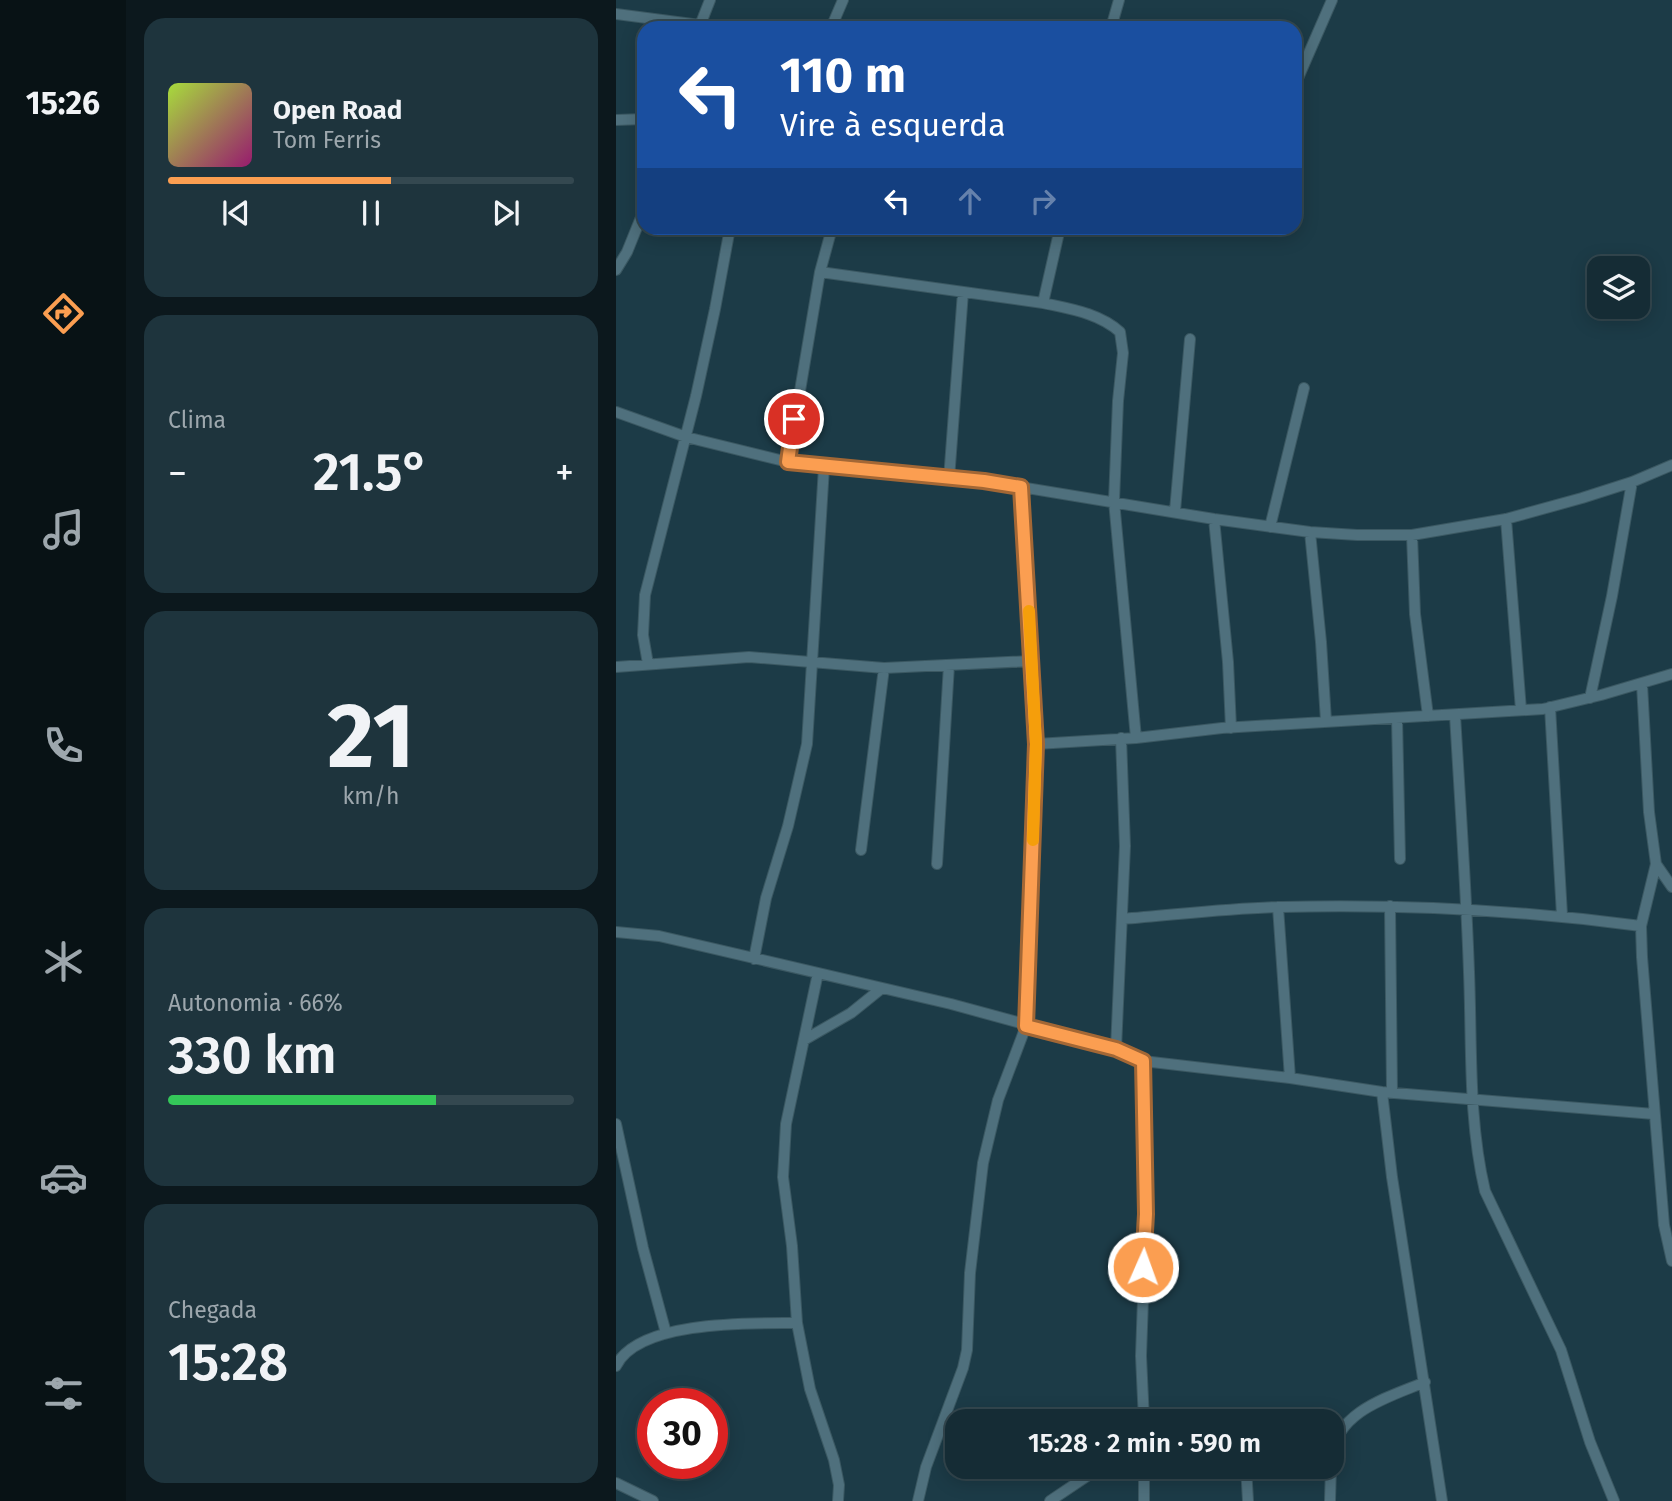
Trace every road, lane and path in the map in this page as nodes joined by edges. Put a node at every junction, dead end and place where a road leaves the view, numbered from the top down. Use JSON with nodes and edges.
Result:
{"nodes":[{"id":1,"x":710,"y":0,"type":"edge"},
{"id":2,"x":843,"y":0,"type":"edge"},
{"id":3,"x":1119,"y":0,"type":"edge"},
{"id":4,"x":1332,"y":0,"type":"edge"},
{"id":5,"x":616,"y":14,"type":"edge"},
{"id":6,"x":665,"y":21,"type":"edge"},
{"id":7,"x":702,"y":21,"type":"edge"},
{"id":8,"x":834,"y":21,"type":"edge"},
{"id":9,"x":1113,"y":21,"type":"edge"},
{"id":10,"x":1302,"y":69,"type":"edge"},
{"id":11,"x":616,"y":120,"type":"edge"},
{"id":12,"x":637,"y":120,"type":"edge"},
{"id":13,"x":637,"y":227,"type":"edge"},
{"id":14,"x":729,"y":235,"type":"edge"},
{"id":15,"x":830,"y":235,"type":"edge"},
{"id":16,"x":1058,"y":235,"type":"edge"},
{"id":17,"x":616,"y":270,"type":"edge"},
{"id":18,"x":820,"y":272,"type":"junction"},
{"id":19,"x":963,"y":292,"type":"junction"},
{"id":20,"x":1043,"y":303,"type":"junction"},
{"id":21,"x":1190,"y":339,"type":"dead end"},
{"id":22,"x":1304,"y":388,"type":"dead end"},
{"id":23,"x":616,"y":412,"type":"edge"},
{"id":24,"x":686,"y":437,"type":"junction"},
{"id":25,"x":788,"y":462,"type":"junction"},
{"id":26,"x":1672,"y":465,"type":"edge"},
{"id":27,"x":824,"y":467,"type":"junction"},
{"id":28,"x":949,"y":479,"type":"junction"},
{"id":29,"x":1632,"y":482,"type":"junction"},
{"id":30,"x":1021,"y":487,"type":"junction"},
{"id":31,"x":1114,"y":501,"type":"junction"},
{"id":32,"x":1175,"y":511,"type":"junction"},
{"id":33,"x":1214,"y":519,"type":"junction"},
{"id":34,"x":1506,"y":519,"type":"junction"},
{"id":35,"x":1270,"y":527,"type":"junction"},
{"id":36,"x":1310,"y":532,"type":"junction"},
{"id":37,"x":1412,"y":535,"type":"junction"},
{"id":38,"x":811,"y":660,"type":"junction"},
{"id":39,"x":1031,"y":661,"type":"junction"},
{"id":40,"x":648,"y":664,"type":"junction"},
{"id":41,"x":949,"y":665,"type":"junction"},
{"id":42,"x":616,"y":667,"type":"edge"},
{"id":43,"x":884,"y":668,"type":"junction"},
{"id":44,"x":1672,"y":674,"type":"edge"},
{"id":45,"x":1642,"y":684,"type":"junction"},
{"id":46,"x":1590,"y":698,"type":"junction"},
{"id":47,"x":1550,"y":707,"type":"junction"},
{"id":48,"x":1521,"y":710,"type":"junction"},
{"id":49,"x":1455,"y":715,"type":"junction"},
{"id":50,"x":1428,"y":716,"type":"junction"},
{"id":51,"x":1397,"y":718,"type":"junction"},
{"id":52,"x":1326,"y":721,"type":"junction"},
{"id":53,"x":1231,"y":728,"type":"junction"},
{"id":54,"x":1121,"y":738,"type":"junction"},
{"id":55,"x":1136,"y":738,"type":"junction"},
{"id":56,"x":1036,"y":744,"type":"junction"},
{"id":57,"x":861,"y":850,"type":"dead end"},
{"id":58,"x":1400,"y":859,"type":"dead end"},
{"id":59,"x":937,"y":864,"type":"dead end"},
{"id":60,"x":1656,"y":864,"type":"junction"},
{"id":61,"x":1672,"y":887,"type":"edge"},
{"id":62,"x":1390,"y":906,"type":"junction"},
{"id":63,"x":1278,"y":907,"type":"junction"},
{"id":64,"x":1465,"y":909,"type":"junction"},
{"id":65,"x":1562,"y":915,"type":"junction"},
{"id":66,"x":1122,"y":919,"type":"junction"},
{"id":67,"x":1641,"y":926,"type":"junction"},
{"id":68,"x":616,"y":932,"type":"edge"},
{"id":69,"x":754,"y":959,"type":"junction"},
{"id":70,"x":818,"y":973,"type":"junction"},
{"id":71,"x":882,"y":988,"type":"junction"},
{"id":72,"x":1026,"y":1026,"type":"junction"},
{"id":73,"x":804,"y":1040,"type":"junction"},
{"id":74,"x":1116,"y":1049,"type":"junction"},
{"id":75,"x":1143,"y":1061,"type":"junction"},
{"id":76,"x":1290,"y":1078,"type":"junction"},
{"id":77,"x":1387,"y":1092,"type":"junction"},
{"id":78,"x":1472,"y":1099,"type":"junction"},
{"id":79,"x":1654,"y":1114,"type":"junction"},
{"id":80,"x":616,"y":1124,"type":"edge"},
{"id":81,"x":1672,"y":1261,"type":"edge"},
{"id":82,"x":797,"y":1323,"type":"junction"},
{"id":83,"x":666,"y":1333,"type":"junction"},
{"id":84,"x":616,"y":1367,"type":"edge"},
{"id":85,"x":1425,"y":1382,"type":"junction"},
{"id":86,"x":1143,"y":1409,"type":"edge"},
{"id":87,"x":1345,"y":1425,"type":"edge"},
{"id":88,"x":1083,"y":1479,"type":"edge"},
{"id":89,"x":1144,"y":1479,"type":"edge"},
{"id":90,"x":1247,"y":1479,"type":"edge"},
{"id":91,"x":1330,"y":1479,"type":"edge"},
{"id":92,"x":616,"y":1483,"type":"edge"},
{"id":93,"x":653,"y":1501,"type":"edge"},
{"id":94,"x":838,"y":1501,"type":"edge"},
{"id":95,"x":918,"y":1501,"type":"edge"},
{"id":96,"x":1050,"y":1501,"type":"edge"},
{"id":97,"x":1144,"y":1501,"type":"edge"},
{"id":98,"x":1248,"y":1501,"type":"edge"},
{"id":99,"x":1329,"y":1501,"type":"edge"},
{"id":100,"x":1441,"y":1501,"type":"edge"},
{"id":101,"x":1614,"y":1501,"type":"edge"}],
"edges":[{"from":1,"to":7,"type":"street"},
{"from":2,"to":8,"type":"street"},
{"from":3,"to":9,"type":"street"},
{"from":4,"to":10,"type":"street"},
{"from":5,"to":6,"type":"street"},
{"from":11,"to":12,"type":"street"},
{"from":13,"to":17,"type":"street"},
{"from":14,"to":24,"type":"street"},
{"from":15,"to":18,"type":"street"},
{"from":16,"to":20,"type":"street"},
{"from":18,"to":19,"type":"street"},
{"from":18,"to":25,"type":"street"},
{"from":19,"to":20,"type":"street"},
{"from":19,"to":28,"type":"street"},
{"from":20,"to":31,"type":"street"},
{"from":21,"to":32,"type":"street"},
{"from":22,"to":35,"type":"street"},
{"from":23,"to":24,"type":"street"},
{"from":24,"to":25,"type":"street"},
{"from":24,"to":40,"type":"street"},
{"from":25,"to":27,"type":"street"},
{"from":26,"to":29,"type":"street"},
{"from":27,"to":28,"type":"street"},
{"from":27,"to":38,"type":"street"},
{"from":28,"to":30,"type":"street"},
{"from":29,"to":34,"type":"street"},
{"from":29,"to":46,"type":"street"},
{"from":30,"to":31,"type":"street"},
{"from":30,"to":39,"type":"street"},
{"from":31,"to":32,"type":"street"},
{"from":31,"to":55,"type":"street"},
{"from":32,"to":33,"type":"street"},
{"from":33,"to":35,"type":"street"},
{"from":33,"to":53,"type":"street"},
{"from":34,"to":37,"type":"street"},
{"from":34,"to":48,"type":"street"},
{"from":35,"to":36,"type":"street"},
{"from":36,"to":37,"type":"street"},
{"from":36,"to":52,"type":"street"},
{"from":37,"to":50,"type":"street"},
{"from":38,"to":40,"type":"street"},
{"from":38,"to":43,"type":"street"},
{"from":38,"to":69,"type":"street"},
{"from":39,"to":41,"type":"street"},
{"from":39,"to":56,"type":"street"},
{"from":40,"to":42,"type":"street"},
{"from":41,"to":43,"type":"street"},
{"from":41,"to":59,"type":"street"},
{"from":43,"to":57,"type":"street"},
{"from":44,"to":45,"type":"street"},
{"from":45,"to":46,"type":"street"},
{"from":45,"to":60,"type":"street"},
{"from":46,"to":47,"type":"street"},
{"from":47,"to":48,"type":"street"},
{"from":47,"to":65,"type":"street"},
{"from":48,"to":49,"type":"street"},
{"from":49,"to":50,"type":"street"},
{"from":49,"to":64,"type":"street"},
{"from":50,"to":51,"type":"street"},
{"from":51,"to":52,"type":"street"},
{"from":51,"to":58,"type":"street"},
{"from":52,"to":53,"type":"street"},
{"from":53,"to":55,"type":"street"},
{"from":54,"to":55,"type":"street"},
{"from":54,"to":56,"type":"street"},
{"from":54,"to":66,"type":"street"},
{"from":56,"to":72,"type":"street"},
{"from":60,"to":61,"type":"street"},
{"from":60,"to":67,"type":"street"},
{"from":62,"to":63,"type":"street"},
{"from":62,"to":64,"type":"street"},
{"from":62,"to":77,"type":"street"},
{"from":63,"to":66,"type":"street"},
{"from":63,"to":76,"type":"street"},
{"from":64,"to":65,"type":"street"},
{"from":64,"to":78,"type":"street"},
{"from":65,"to":67,"type":"street"},
{"from":66,"to":74,"type":"street"},
{"from":67,"to":79,"type":"street"},
{"from":68,"to":69,"type":"street"},
{"from":69,"to":70,"type":"street"},
{"from":70,"to":71,"type":"street"},
{"from":70,"to":73,"type":"street"},
{"from":71,"to":72,"type":"street"},
{"from":71,"to":73,"type":"street"},
{"from":72,"to":74,"type":"street"},
{"from":72,"to":95,"type":"street"},
{"from":73,"to":82,"type":"street"},
{"from":74,"to":75,"type":"street"},
{"from":75,"to":76,"type":"street"},
{"from":75,"to":86,"type":"street"},
{"from":76,"to":77,"type":"street"},
{"from":77,"to":78,"type":"street"},
{"from":77,"to":85,"type":"street"},
{"from":78,"to":79,"type":"street"},
{"from":78,"to":101,"type":"street"},
{"from":79,"to":81,"type":"street"},
{"from":80,"to":83,"type":"street"},
{"from":82,"to":83,"type":"street"},
{"from":82,"to":94,"type":"street"},
{"from":83,"to":84,"type":"street"},
{"from":85,"to":87,"type":"street"},
{"from":85,"to":100,"type":"street"},
{"from":88,"to":96,"type":"street"},
{"from":89,"to":97,"type":"street"},
{"from":90,"to":98,"type":"street"},
{"from":91,"to":99,"type":"street"},
{"from":92,"to":93,"type":"street"}]}
